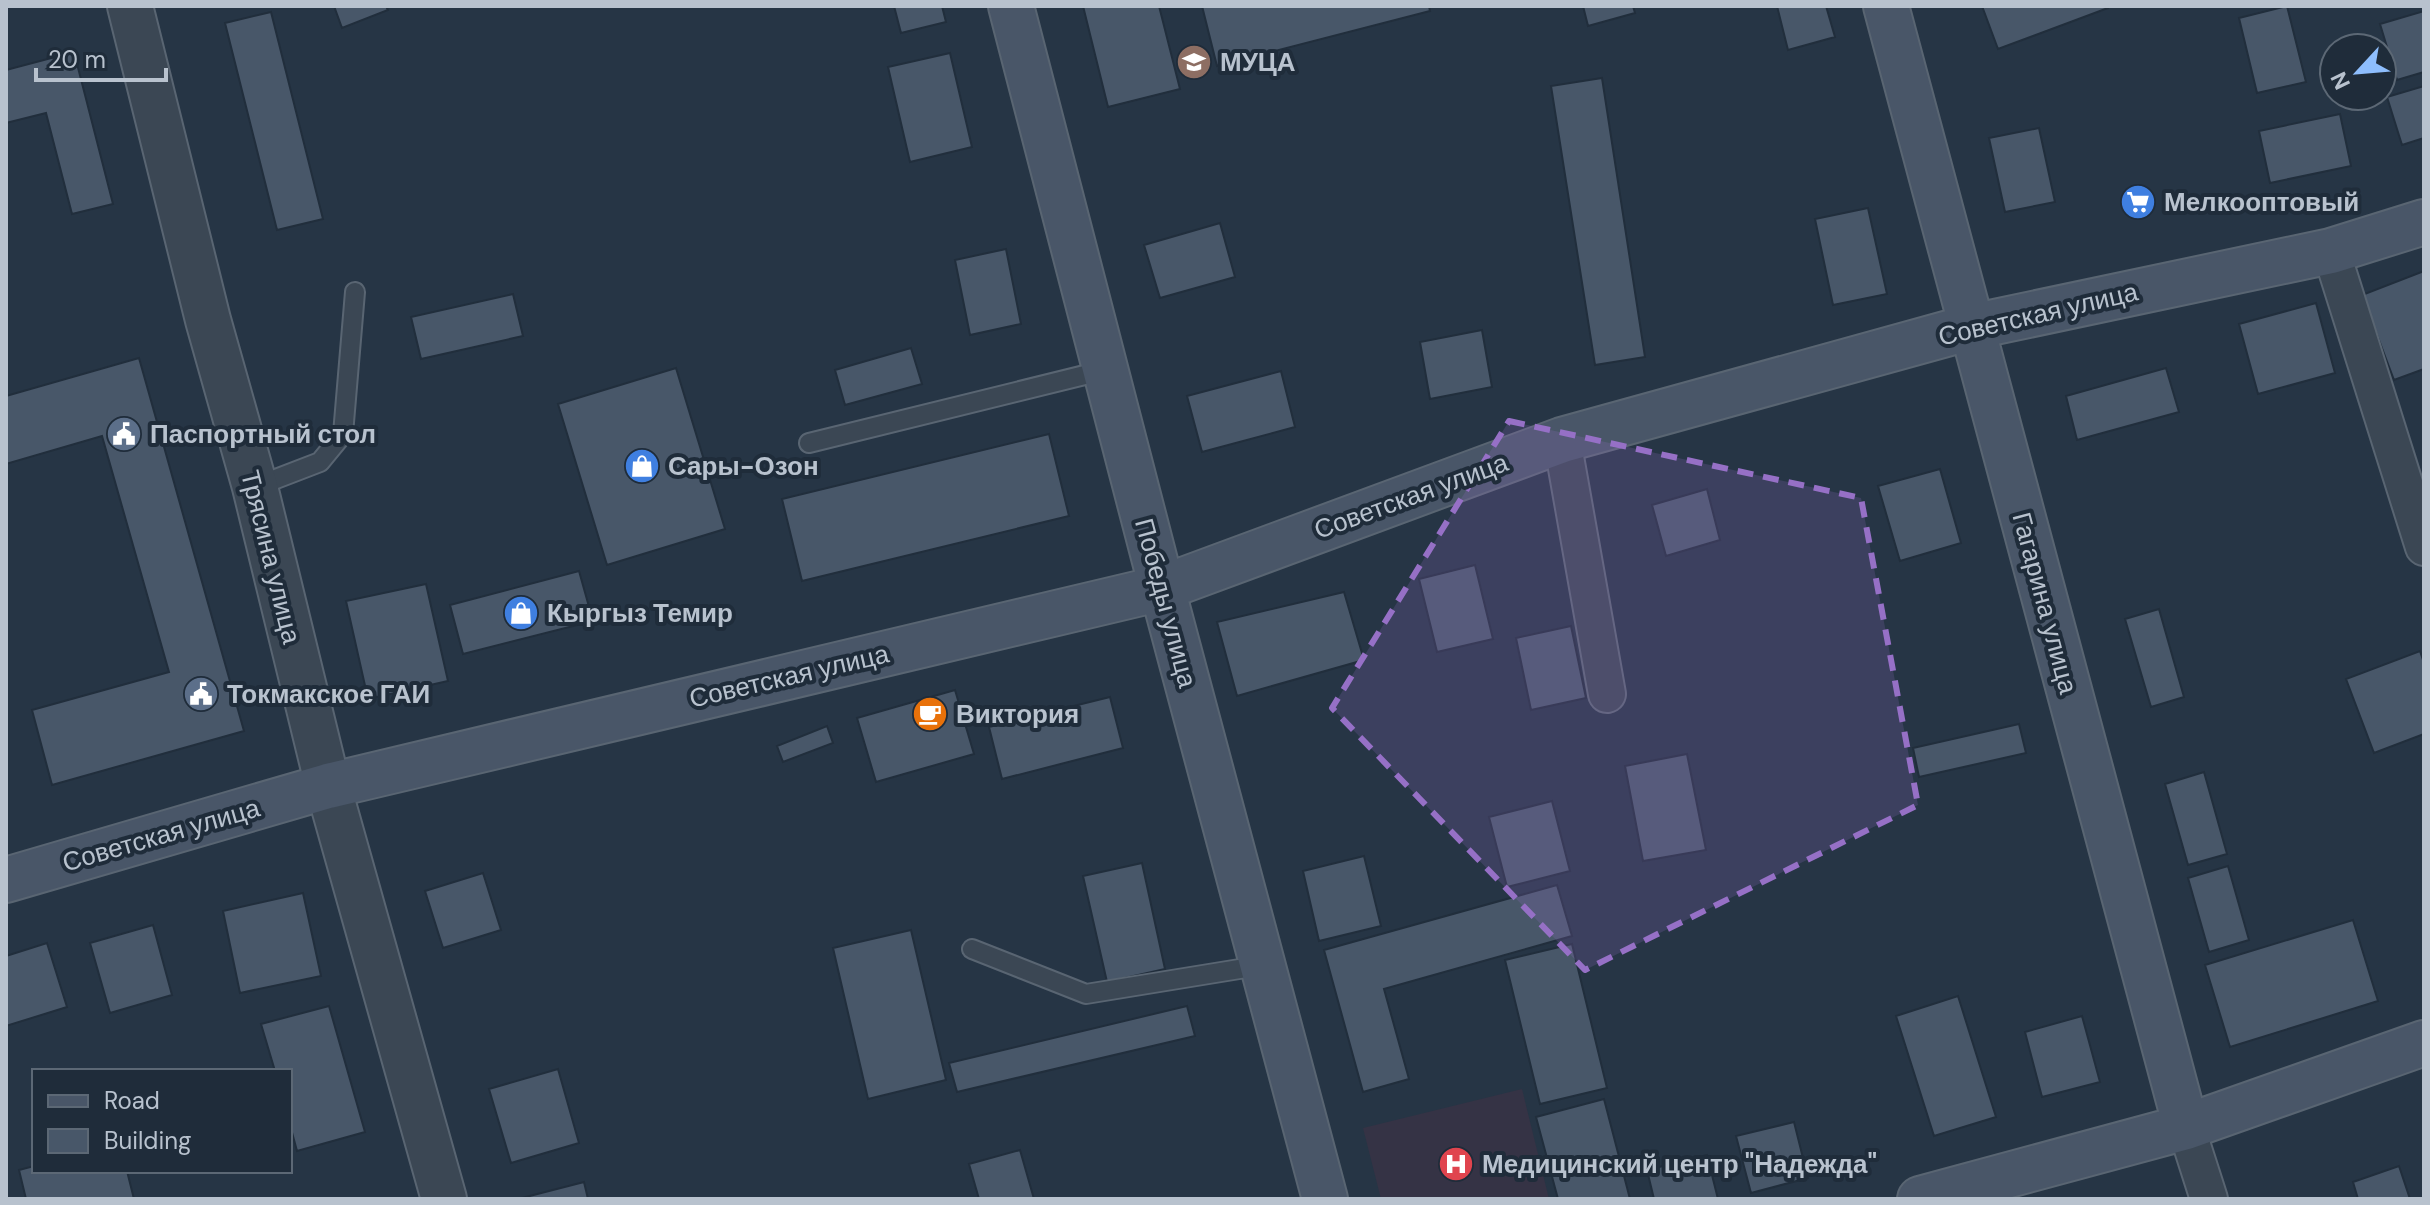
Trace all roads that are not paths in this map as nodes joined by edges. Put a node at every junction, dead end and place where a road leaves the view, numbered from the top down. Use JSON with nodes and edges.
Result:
{"nodes":[{"id":1,"x":130,"y":6,"type":"edge"},
{"id":2,"x":1011,"y":6,"type":"edge"},
{"id":3,"x":1886,"y":6,"type":"edge"},
{"id":4,"x":2424,"y":222,"type":"edge"},
{"id":5,"x":2331,"y":251,"type":"junction"},
{"id":6,"x":355,"y":292,"type":"dead end"},
{"id":7,"x":1971,"y":327,"type":"junction"},
{"id":8,"x":1105,"y":370,"type":"junction"},
{"id":9,"x":1562,"y":440,"type":"junction"},
{"id":10,"x":809,"y":443,"type":"dead end"},
{"id":11,"x":255,"y":487,"type":"junction"},
{"id":12,"x":2424,"y":547,"type":"edge"},
{"id":13,"x":1162,"y":588,"type":"junction"},
{"id":14,"x":1607,"y":694,"type":"dead end"},
{"id":15,"x":328,"y":786,"type":"junction"},
{"id":16,"x":6,"y":880,"type":"edge"},
{"id":17,"x":972,"y":949,"type":"dead end"},
{"id":18,"x":1264,"y":965,"type":"junction"},
{"id":19,"x":2424,"y":1043,"type":"edge"},
{"id":20,"x":2186,"y":1127,"type":"junction"},
{"id":21,"x":444,"y":1199,"type":"edge"},
{"id":22,"x":1325,"y":1199,"type":"edge"},
{"id":23,"x":1920,"y":1199,"type":"edge"},
{"id":24,"x":2209,"y":1199,"type":"edge"}],
"edges":[{"from":1,"to":11,"type":"street","name":"Трясина улица"},
{"from":2,"to":8,"type":"main road","name":"Победы улица"},
{"from":3,"to":7,"type":"main road","name":"Гагарина улица"},
{"from":4,"to":5,"type":"main road","name":"Советская улица"},
{"from":5,"to":7,"type":"main road","name":"Советская улица"},
{"from":5,"to":12,"type":"street"},
{"from":6,"to":11,"type":"lane"},
{"from":7,"to":9,"type":"main road","name":"Советская улица"},
{"from":7,"to":20,"type":"main road","name":"Гагарина улица"},
{"from":8,"to":10,"type":"lane"},
{"from":8,"to":13,"type":"main road","name":"Победы улица"},
{"from":9,"to":13,"type":"main road","name":"Советская улица"},
{"from":9,"to":14,"type":"street"},
{"from":11,"to":15,"type":"street","name":"Трясина улица"},
{"from":13,"to":15,"type":"main road","name":"Советская улица"},
{"from":13,"to":18,"type":"main road","name":"Победы улица"},
{"from":15,"to":16,"type":"main road","name":"Советская улица"},
{"from":15,"to":21,"type":"street","name":"Трясина улица"},
{"from":17,"to":18,"type":"lane"},
{"from":18,"to":22,"type":"main road","name":"Победы улица"},
{"from":19,"to":20,"type":"main road"},
{"from":20,"to":23,"type":"main road"},
{"from":20,"to":24,"type":"street","name":"Гагарина улица"}]}
